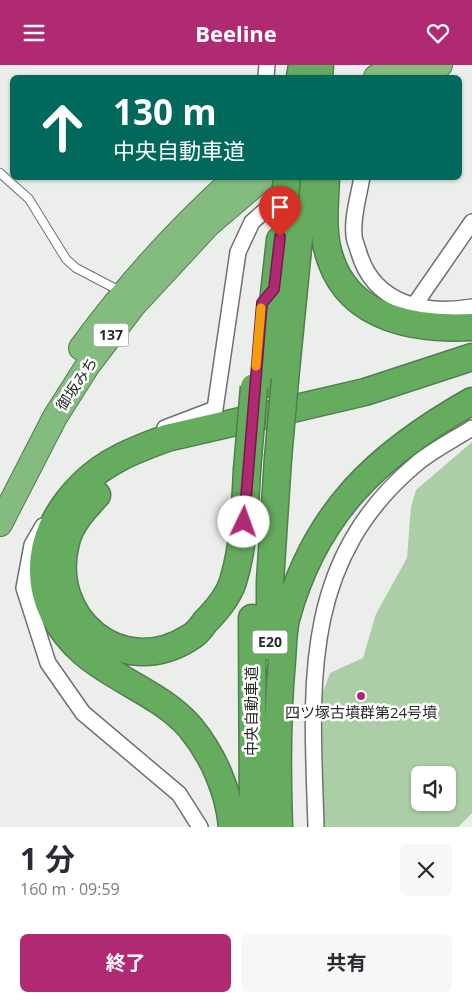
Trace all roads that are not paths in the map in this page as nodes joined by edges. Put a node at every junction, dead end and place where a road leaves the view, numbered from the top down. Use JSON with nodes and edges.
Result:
{"nodes":[{"id":1,"x":401,"y":65,"type":"edge"},
{"id":2,"x":440,"y":65,"type":"edge"},
{"id":3,"x":379,"y":75,"type":"edge"},
{"id":4,"x":420,"y":75,"type":"edge"},
{"id":5,"x":0,"y":173,"type":"edge"},
{"id":6,"x":233,"y":180,"type":"edge"},
{"id":7,"x":260,"y":180,"type":"edge"},
{"id":8,"x":362,"y":180,"type":"edge"},
{"id":9,"x":305,"y":182,"type":"edge"},
{"id":10,"x":472,"y":222,"type":"edge"},
{"id":11,"x":123,"y":293,"type":"junction"},
{"id":12,"x":413,"y":307,"type":"junction"},
{"id":13,"x":472,"y":307,"type":"edge"},
{"id":14,"x":472,"y":327,"type":"edge"},
{"id":15,"x":472,"y":357,"type":"edge"},
{"id":16,"x":472,"y":371,"type":"edge"},
{"id":17,"x":268,"y":384,"type":"junction"},
{"id":18,"x":472,"y":401,"type":"edge"},
{"id":19,"x":472,"y":428,"type":"edge"},
{"id":20,"x":261,"y":464,"type":"junction"},
{"id":21,"x":0,"y":487,"type":"edge"},
{"id":22,"x":0,"y":524,"type":"edge"},
{"id":23,"x":200,"y":827,"type":"edge"},
{"id":24,"x":232,"y":827,"type":"edge"},
{"id":25,"x":253,"y":827,"type":"edge"},
{"id":26,"x":271,"y":827,"type":"edge"},
{"id":27,"x":279,"y":827,"type":"edge"},
{"id":28,"x":316,"y":827,"type":"edge"}],
"edges":[{"from":1,"to":3,"type":"highway"},
{"from":2,"to":4,"type":"highway"},
{"from":5,"to":11,"type":"lane"},
{"from":6,"to":11,"type":"highway","name":"御坂みち","number":"137"},
{"from":7,"to":22,"type":"highway","name":"御坂みち","number":"137"},
{"from":8,"to":12,"type":"street"},
{"from":9,"to":14,"type":"highway"},
{"from":9,"to":17,"type":"highway","name":"中央自動車道","number":"E20"},
{"from":9,"to":17,"type":"highway","name":"中央自動車道","number":"E20"},
{"from":9,"to":23,"type":"street"},
{"from":10,"to":12,"type":"street"},
{"from":11,"to":21,"type":"highway","name":"御坂みち","number":"137"},
{"from":12,"to":13,"type":"street"},
{"from":15,"to":24,"type":"highway"},
{"from":16,"to":20,"type":"highway"},
{"from":17,"to":20,"type":"highway","name":"中央自動車道","number":"E20","bridge":true},
{"from":18,"to":27,"type":"highway"},
{"from":19,"to":28,"type":"street"},
{"from":20,"to":25,"type":"highway","name":"中央自動車道","number":"E20"},
{"from":20,"to":26,"type":"highway","name":"中央自動車道","number":"E20"}]}
